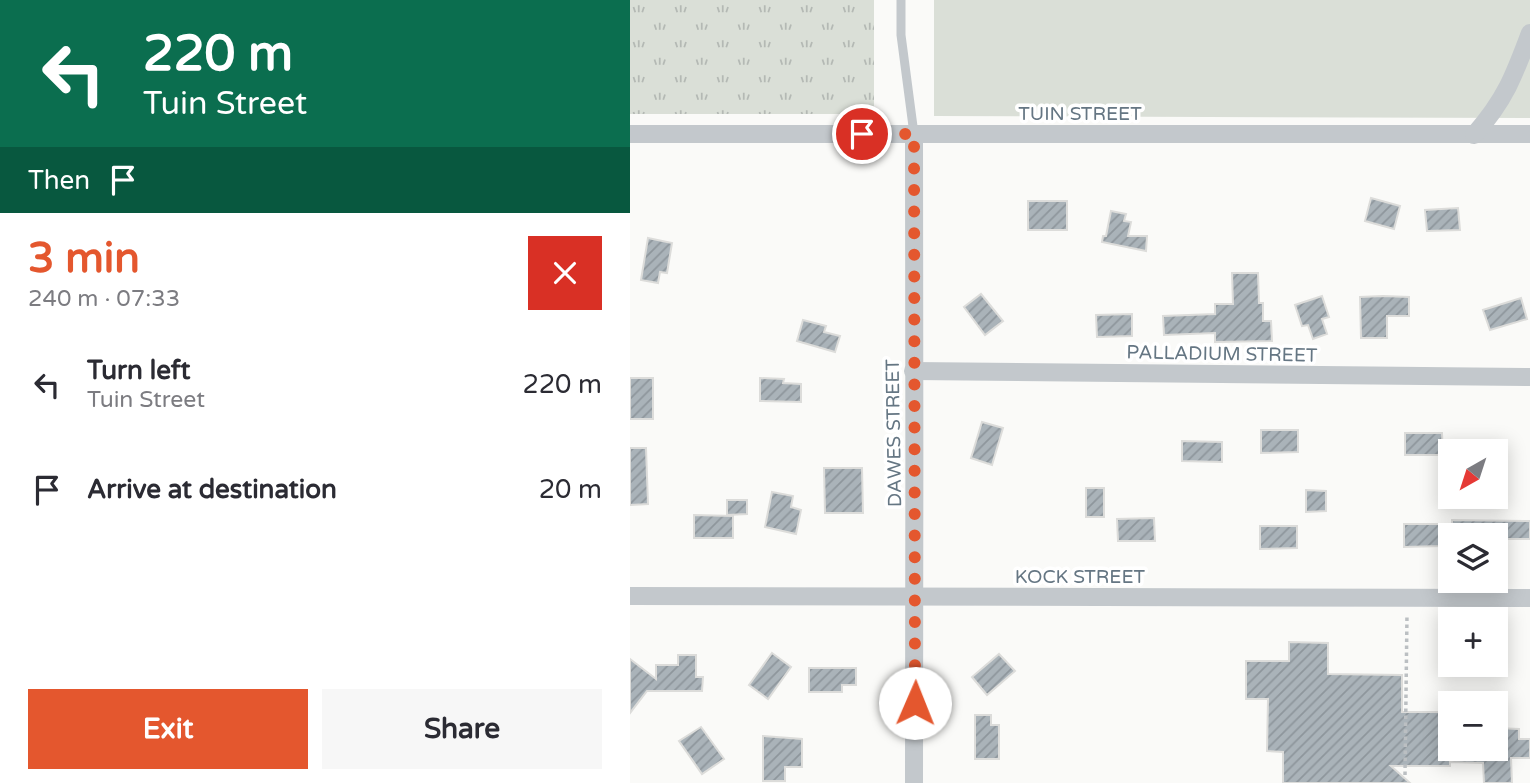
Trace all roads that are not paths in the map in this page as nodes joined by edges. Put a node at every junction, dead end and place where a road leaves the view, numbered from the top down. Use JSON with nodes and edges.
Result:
{"nodes":[{"id":1,"x":901,"y":0,"type":"edge"},
{"id":2,"x":1530,"y":33,"type":"edge"},
{"id":3,"x":630,"y":134,"type":"edge"},
{"id":4,"x":914,"y":134,"type":"junction"},
{"id":5,"x":1530,"y":134,"type":"edge"},
{"id":6,"x":1474,"y":135,"type":"junction"},
{"id":7,"x":913,"y":371,"type":"junction"},
{"id":8,"x":1530,"y":377,"type":"edge"},
{"id":9,"x":630,"y":596,"type":"edge"},
{"id":10,"x":916,"y":597,"type":"junction"},
{"id":11,"x":1530,"y":597,"type":"edge"},
{"id":12,"x":914,"y":783,"type":"edge"}],
"edges":[{"from":1,"to":4,"type":"lane","name":"DAWES STREET"},
{"from":2,"to":6,"type":"street"},
{"from":3,"to":4,"type":"street","name":"TUIN STREET"},
{"from":4,"to":6,"type":"street","name":"TUIN STREET"},
{"from":4,"to":7,"type":"street","name":"DAWES STREET"},
{"from":5,"to":6,"type":"street","name":"TUIN STREET"},
{"from":7,"to":8,"type":"street","name":"PALLADIUM STREET"},
{"from":7,"to":10,"type":"street","name":"DAWES STREET"},
{"from":9,"to":10,"type":"street","name":"KOCK STREET"},
{"from":10,"to":11,"type":"street","name":"KOCK STREET"},
{"from":10,"to":12,"type":"street","name":"DAWES STREET"}]}
